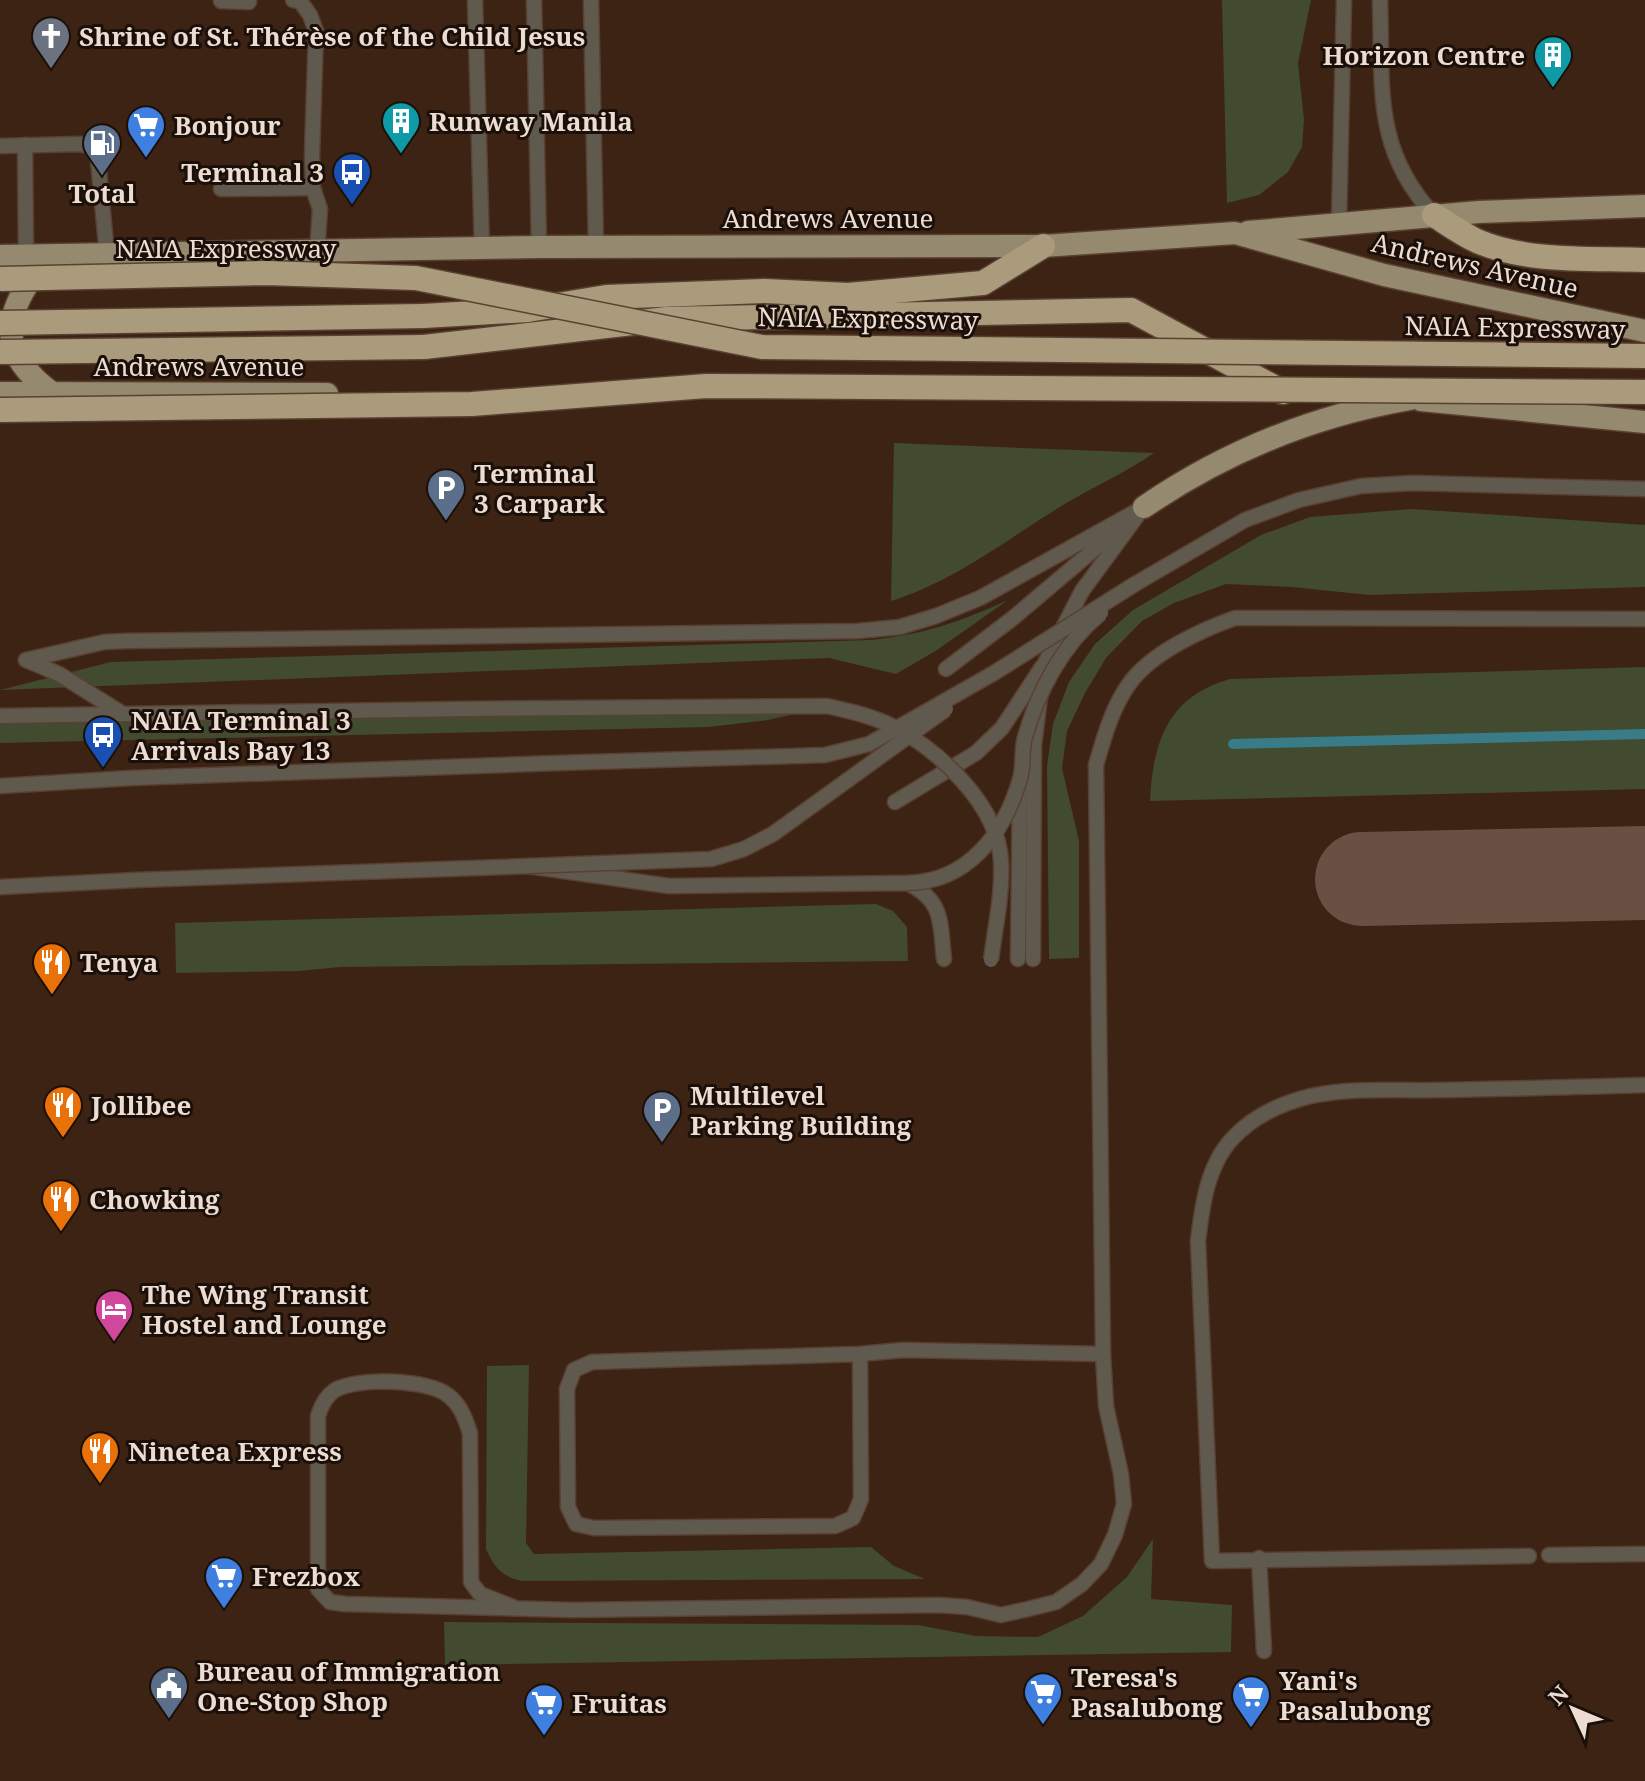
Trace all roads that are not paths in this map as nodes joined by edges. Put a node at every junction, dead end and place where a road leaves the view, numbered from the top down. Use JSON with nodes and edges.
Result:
{"nodes":[{"id":1,"x":293,"y":0,"type":"edge"},
{"id":2,"x":475,"y":0,"type":"edge"},
{"id":3,"x":534,"y":0,"type":"edge"},
{"id":4,"x":591,"y":0,"type":"edge"},
{"id":5,"x":1344,"y":0,"type":"edge"},
{"id":6,"x":1380,"y":0,"type":"edge"},
{"id":7,"x":221,"y":1,"type":"edge"},
{"id":8,"x":249,"y":2,"type":"edge"},
{"id":9,"x":25,"y":145,"type":"junction"},
{"id":10,"x":0,"y":146,"type":"edge"},
{"id":11,"x":313,"y":188,"type":"junction"},
{"id":12,"x":221,"y":189,"type":"dead end"},
{"id":13,"x":1645,"y":206,"type":"edge"},
{"id":14,"x":1434,"y":215,"type":"junction"},
{"id":15,"x":1339,"y":222,"type":"junction"},
{"id":16,"x":1235,"y":233,"type":"junction"},
{"id":17,"x":1043,"y":246,"type":"junction"},
{"id":18,"x":539,"y":247,"type":"junction"},
{"id":19,"x":596,"y":247,"type":"junction"},
{"id":20,"x":482,"y":249,"type":"junction"},
{"id":21,"x":317,"y":252,"type":"junction"},
{"id":22,"x":51,"y":255,"type":"junction"},
{"id":23,"x":107,"y":255,"type":"junction"},
{"id":24,"x":0,"y":256,"type":"edge"},
{"id":25,"x":26,"y":256,"type":"junction"},
{"id":26,"x":1645,"y":260,"type":"edge"},
{"id":27,"x":0,"y":279,"type":"edge"},
{"id":28,"x":0,"y":323,"type":"edge"},
{"id":29,"x":1645,"y":331,"type":"edge"},
{"id":30,"x":0,"y":352,"type":"edge"},
{"id":31,"x":1645,"y":356,"type":"edge"},
{"id":32,"x":1645,"y":392,"type":"edge"},
{"id":33,"x":0,"y":393,"type":"edge"},
{"id":34,"x":54,"y":393,"type":"junction"},
{"id":35,"x":1292,"y":397,"type":"junction"},
{"id":36,"x":1410,"y":399,"type":"junction"},
{"id":37,"x":0,"y":410,"type":"edge"},
{"id":38,"x":1645,"y":422,"type":"edge"},
{"id":39,"x":1645,"y":489,"type":"edge"},
{"id":40,"x":1144,"y":507,"type":"junction"},
{"id":41,"x":1135,"y":584,"type":"junction"},
{"id":42,"x":1645,"y":619,"type":"edge"},
{"id":43,"x":1044,"y":665,"type":"junction"},
{"id":44,"x":946,"y":669,"type":"dead end"},
{"id":45,"x":994,"y":673,"type":"junction"},
{"id":46,"x":124,"y":714,"type":"junction"},
{"id":47,"x":0,"y":716,"type":"edge"},
{"id":48,"x":1021,"y":777,"type":"junction"},
{"id":49,"x":0,"y":786,"type":"edge"},
{"id":50,"x":895,"y":802,"type":"dead end"},
{"id":51,"x":528,"y":866,"type":"junction"},
{"id":52,"x":907,"y":883,"type":"junction"},
{"id":53,"x":0,"y":887,"type":"edge"},
{"id":54,"x":944,"y":959,"type":"dead end"},
{"id":55,"x":991,"y":960,"type":"dead end"},
{"id":56,"x":1645,"y":1085,"type":"edge"},
{"id":57,"x":860,"y":1354,"type":"junction"},
{"id":58,"x":1103,"y":1354,"type":"junction"},
{"id":59,"x":1645,"y":1554,"type":"edge"},
{"id":60,"x":1549,"y":1555,"type":"dead end"},
{"id":61,"x":1529,"y":1556,"type":"dead end"},
{"id":62,"x":1259,"y":1558,"type":"junction"},
{"id":63,"x":513,"y":1607,"type":"junction"},
{"id":64,"x":1264,"y":1651,"type":"dead end"}],
"edges":[{"from":1,"to":11,"type":"lane"},
{"from":2,"to":20,"type":"lane"},
{"from":3,"to":18,"type":"lane"},
{"from":4,"to":19,"type":"lane"},
{"from":5,"to":15,"type":"lane"},
{"from":6,"to":14,"type":"lane"},
{"from":7,"to":8,"type":"lane"},
{"from":9,"to":10,"type":"lane"},
{"from":9,"to":23,"type":"lane"},
{"from":9,"to":25,"type":"lane"},
{"from":11,"to":12,"type":"lane"},
{"from":11,"to":21,"type":"lane"},
{"from":13,"to":14,"type":"main road"},
{"from":14,"to":15,"type":"main road"},
{"from":14,"to":26,"type":"highway"},
{"from":15,"to":16,"type":"main road"},
{"from":16,"to":17,"type":"main road","name":"Andrews Avenue"},
{"from":16,"to":29,"type":"main road","name":"Andrews Avenue"},
{"from":17,"to":19,"type":"main road","name":"Andrews Avenue"},
{"from":17,"to":28,"type":"highway","bridge":true},
{"from":18,"to":19,"type":"main road","name":"Andrews Avenue"},
{"from":18,"to":20,"type":"main road","name":"Andrews Avenue"},
{"from":20,"to":21,"type":"main road","name":"Andrews Avenue"},
{"from":21,"to":23,"type":"main road","name":"Andrews Avenue"},
{"from":22,"to":23,"type":"main road","name":"Andrews Avenue"},
{"from":22,"to":25,"type":"main road","name":"Andrews Avenue"},
{"from":22,"to":34,"type":"main road"},
{"from":24,"to":25,"type":"main road","name":"Andrews Avenue"},
{"from":27,"to":31,"type":"highway","name":"NAIA Expressway","bridge":true},
{"from":30,"to":35,"type":"highway","bridge":true},
{"from":32,"to":37,"type":"highway","bridge":true},
{"from":33,"to":34,"type":"main road","name":"Andrews Avenue"},
{"from":34,"to":35,"type":"main road","name":"Andrews Avenue"},
{"from":35,"to":36,"type":"main road","name":"Andrews Avenue"},
{"from":36,"to":38,"type":"main road","name":"Andrews Avenue"},
{"from":36,"to":40,"type":"main road"},
{"from":39,"to":41,"type":"lane"},
{"from":40,"to":43,"type":"lane"},
{"from":40,"to":44,"type":"lane"},
{"from":40,"to":46,"type":"lane"},
{"from":41,"to":45,"type":"lane","bridge":true},
{"from":41,"to":48,"type":"lane","bridge":true},
{"from":42,"to":58,"type":"lane"},
{"from":43,"to":48,"type":"lane"},
{"from":43,"to":50,"type":"lane"},
{"from":45,"to":49,"type":"lane","bridge":true},
{"from":45,"to":51,"type":"lane","bridge":true},
{"from":46,"to":47,"type":"lane"},
{"from":46,"to":55,"type":"lane","bridge":true},
{"from":48,"to":52,"type":"lane","bridge":true},
{"from":51,"to":52,"type":"lane","bridge":true},
{"from":51,"to":53,"type":"lane"},
{"from":52,"to":54,"type":"lane"},
{"from":56,"to":62,"type":"lane"},
{"from":57,"to":57,"type":"lane"},
{"from":57,"to":58,"type":"lane"},
{"from":58,"to":63,"type":"lane"},
{"from":59,"to":60,"type":"lane"},
{"from":61,"to":62,"type":"lane"},
{"from":62,"to":64,"type":"lane"},
{"from":63,"to":63,"type":"lane"}]}
